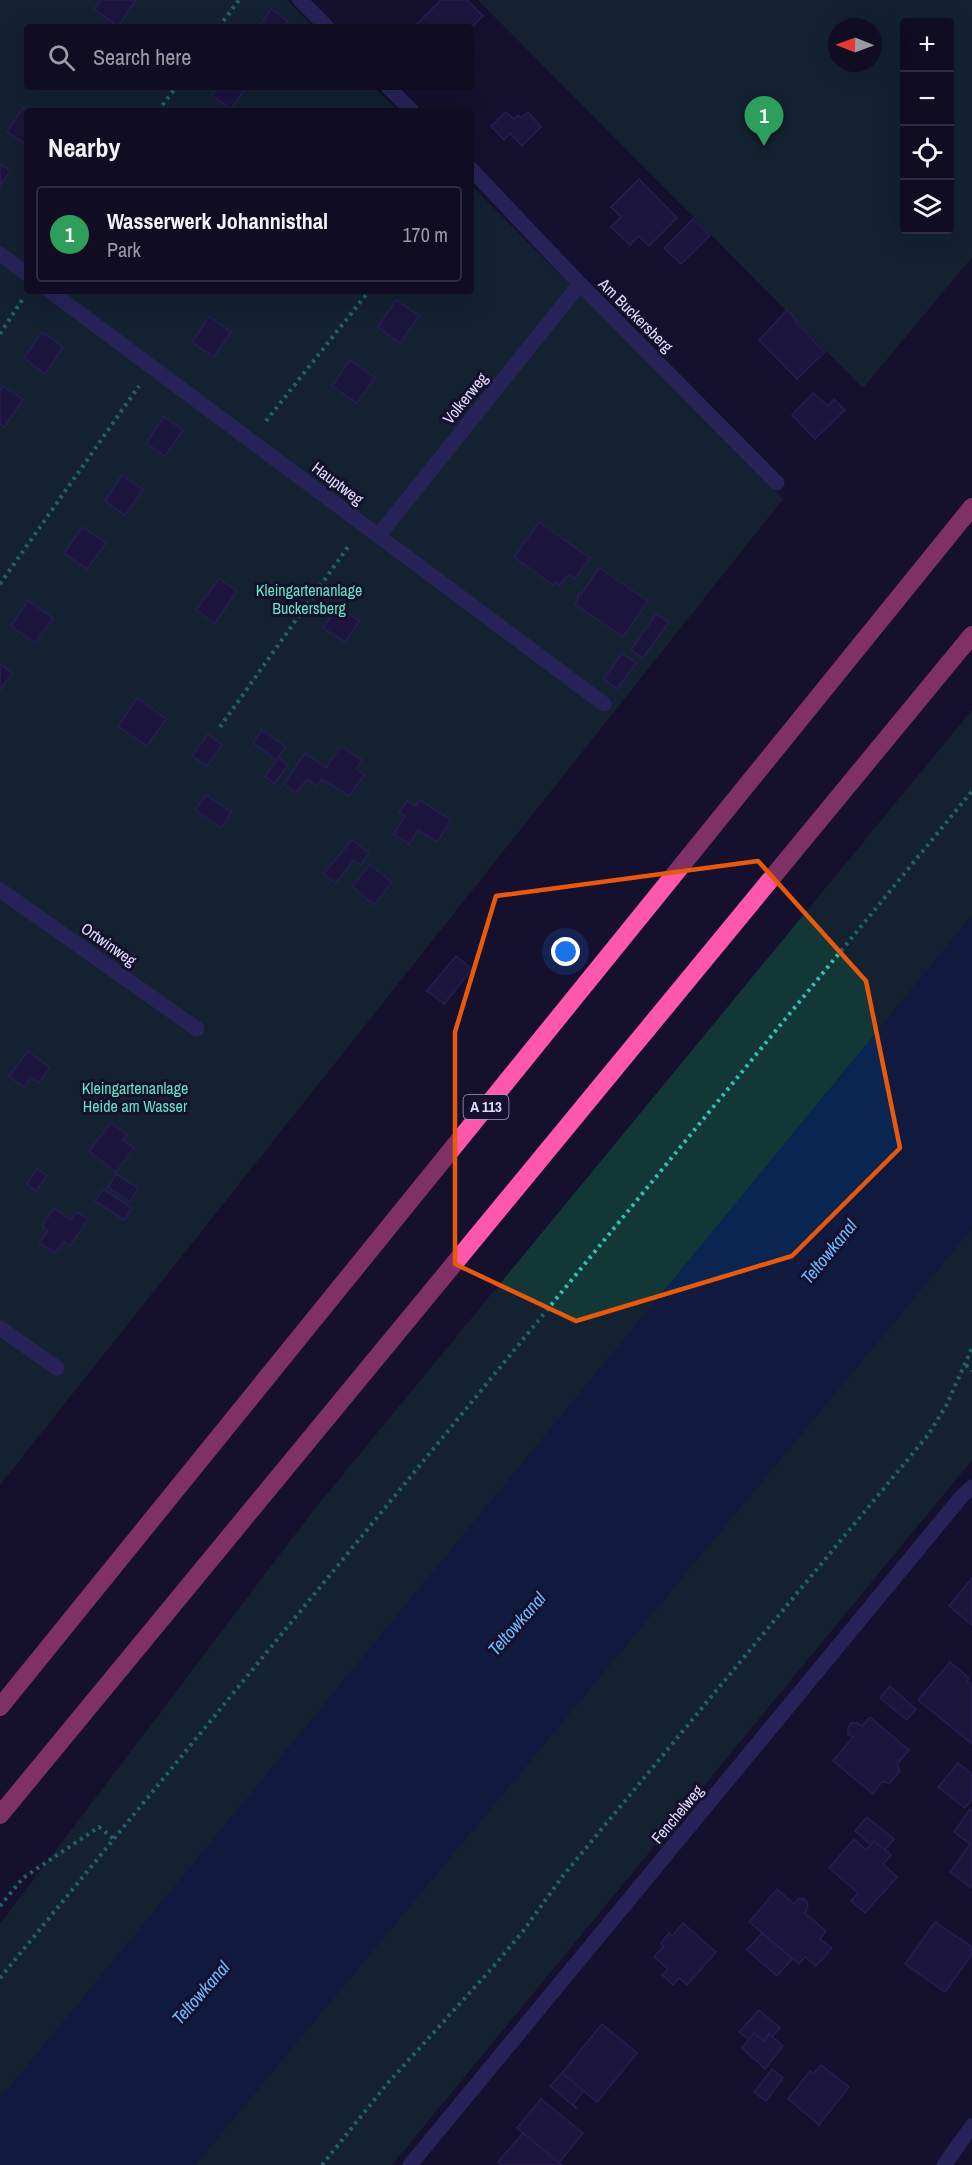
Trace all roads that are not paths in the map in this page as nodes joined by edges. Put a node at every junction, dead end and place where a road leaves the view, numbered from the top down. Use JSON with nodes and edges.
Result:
{"nodes":[{"id":1,"x":300,"y":0,"type":"edge"},
{"id":2,"x":324,"y":24,"type":"edge"},
{"id":3,"x":391,"y":90,"type":"edge"},
{"id":4,"x":409,"y":108,"type":"edge"},
{"id":5,"x":474,"y":172,"type":"edge"},
{"id":6,"x":0,"y":254,"type":"edge"},
{"id":7,"x":24,"y":272,"type":"edge"},
{"id":8,"x":580,"y":284,"type":"junction"},
{"id":9,"x":54,"y":294,"type":"edge"},
{"id":10,"x":777,"y":483,"type":"dead end"},
{"id":11,"x":972,"y":507,"type":"edge"},
{"id":12,"x":378,"y":536,"type":"junction"},
{"id":13,"x":972,"y":634,"type":"edge"},
{"id":14,"x":604,"y":704,"type":"dead end"},
{"id":15,"x":0,"y":890,"type":"edge"},
{"id":16,"x":197,"y":1029,"type":"dead end"},
{"id":17,"x":0,"y":1328,"type":"edge"},
{"id":18,"x":57,"y":1368,"type":"dead end"},
{"id":19,"x":972,"y":1487,"type":"edge"},
{"id":20,"x":0,"y":1707,"type":"edge"},
{"id":21,"x":0,"y":1815,"type":"edge"},
{"id":22,"x":972,"y":2126,"type":"edge"},
{"id":23,"x":410,"y":2165,"type":"edge"},
{"id":24,"x":944,"y":2165,"type":"edge"}],
"edges":[{"from":1,"to":2,"type":"street"},
{"from":3,"to":4,"type":"street"},
{"from":5,"to":8,"type":"street","name":"Am Buckersberg"},
{"from":6,"to":7,"type":"street"},
{"from":8,"to":10,"type":"street","name":"Am Buckersberg"},
{"from":8,"to":12,"type":"street","name":"Volkerweg"},
{"from":9,"to":12,"type":"street","name":"Hauptweg"},
{"from":11,"to":20,"type":"highway","number":"A 113"},
{"from":12,"to":14,"type":"street","name":"Hauptweg"},
{"from":13,"to":21,"type":"highway"},
{"from":15,"to":16,"type":"street","name":"Ortwinweg"},
{"from":17,"to":18,"type":"street"},
{"from":19,"to":23,"type":"street","name":"Fenchelweg"},
{"from":22,"to":24,"type":"street"}]}
